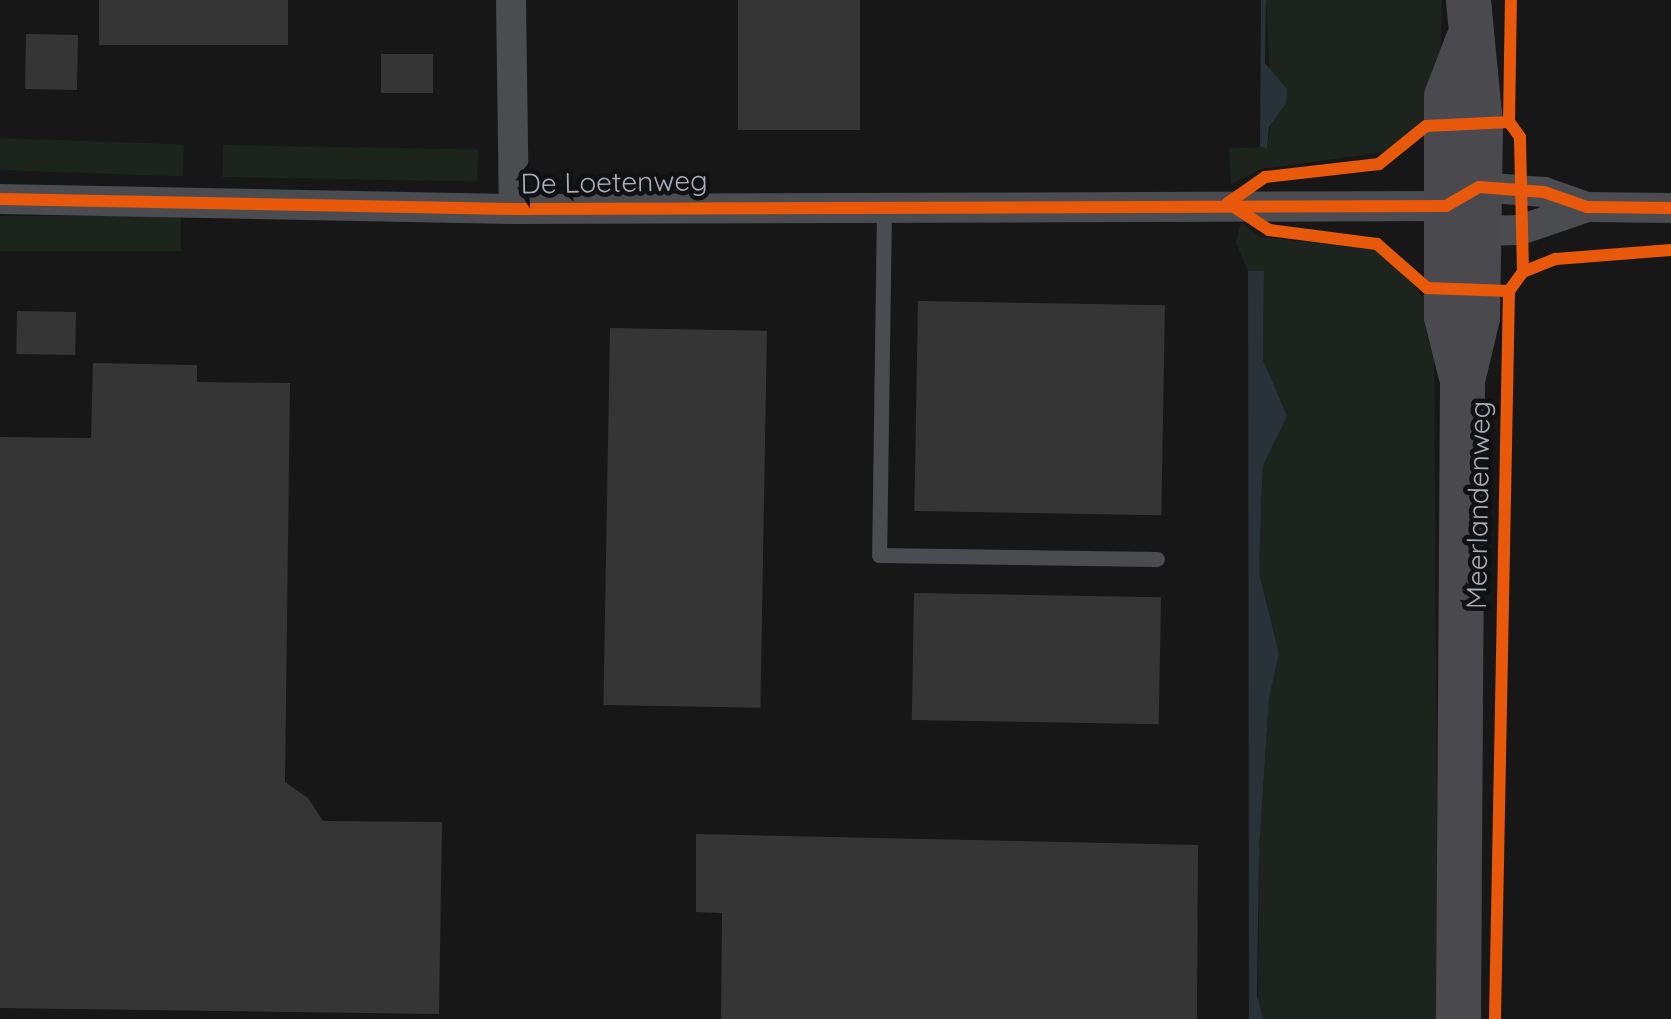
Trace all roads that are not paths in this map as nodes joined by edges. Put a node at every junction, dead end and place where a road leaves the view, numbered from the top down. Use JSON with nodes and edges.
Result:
{"nodes":[{"id":1,"x":511,"y":0,"type":"edge"},
{"id":2,"x":1468,"y":20,"type":"edge"},
{"id":3,"x":0,"y":199,"type":"edge"},
{"id":4,"x":884,"y":204,"type":"junction"},
{"id":5,"x":1587,"y":207,"type":"junction"},
{"id":6,"x":514,"y":208,"type":"junction"},
{"id":7,"x":1468,"y":208,"type":"junction"},
{"id":8,"x":1671,"y":208,"type":"edge"},
{"id":9,"x":1157,"y":559,"type":"dead end"},
{"id":10,"x":1458,"y":1019,"type":"edge"}],
"edges":[{"from":1,"to":6,"type":"street"},
{"from":2,"to":7,"type":"street","name":"Meerlandenweg"},
{"from":3,"to":6,"type":"street","name":"De Loetenweg"},
{"from":4,"to":6,"type":"street","name":"De Loetenweg"},
{"from":4,"to":7,"type":"street","name":"De Loetenweg"},
{"from":4,"to":9,"type":"lane"},
{"from":5,"to":7,"type":"street","name":"De Loetenweg"},
{"from":5,"to":7,"type":"street","name":"De Loetenweg"},
{"from":5,"to":8,"type":"street","name":"De Loetenweg"},
{"from":7,"to":10,"type":"street","name":"Meerlandenweg"}]}
